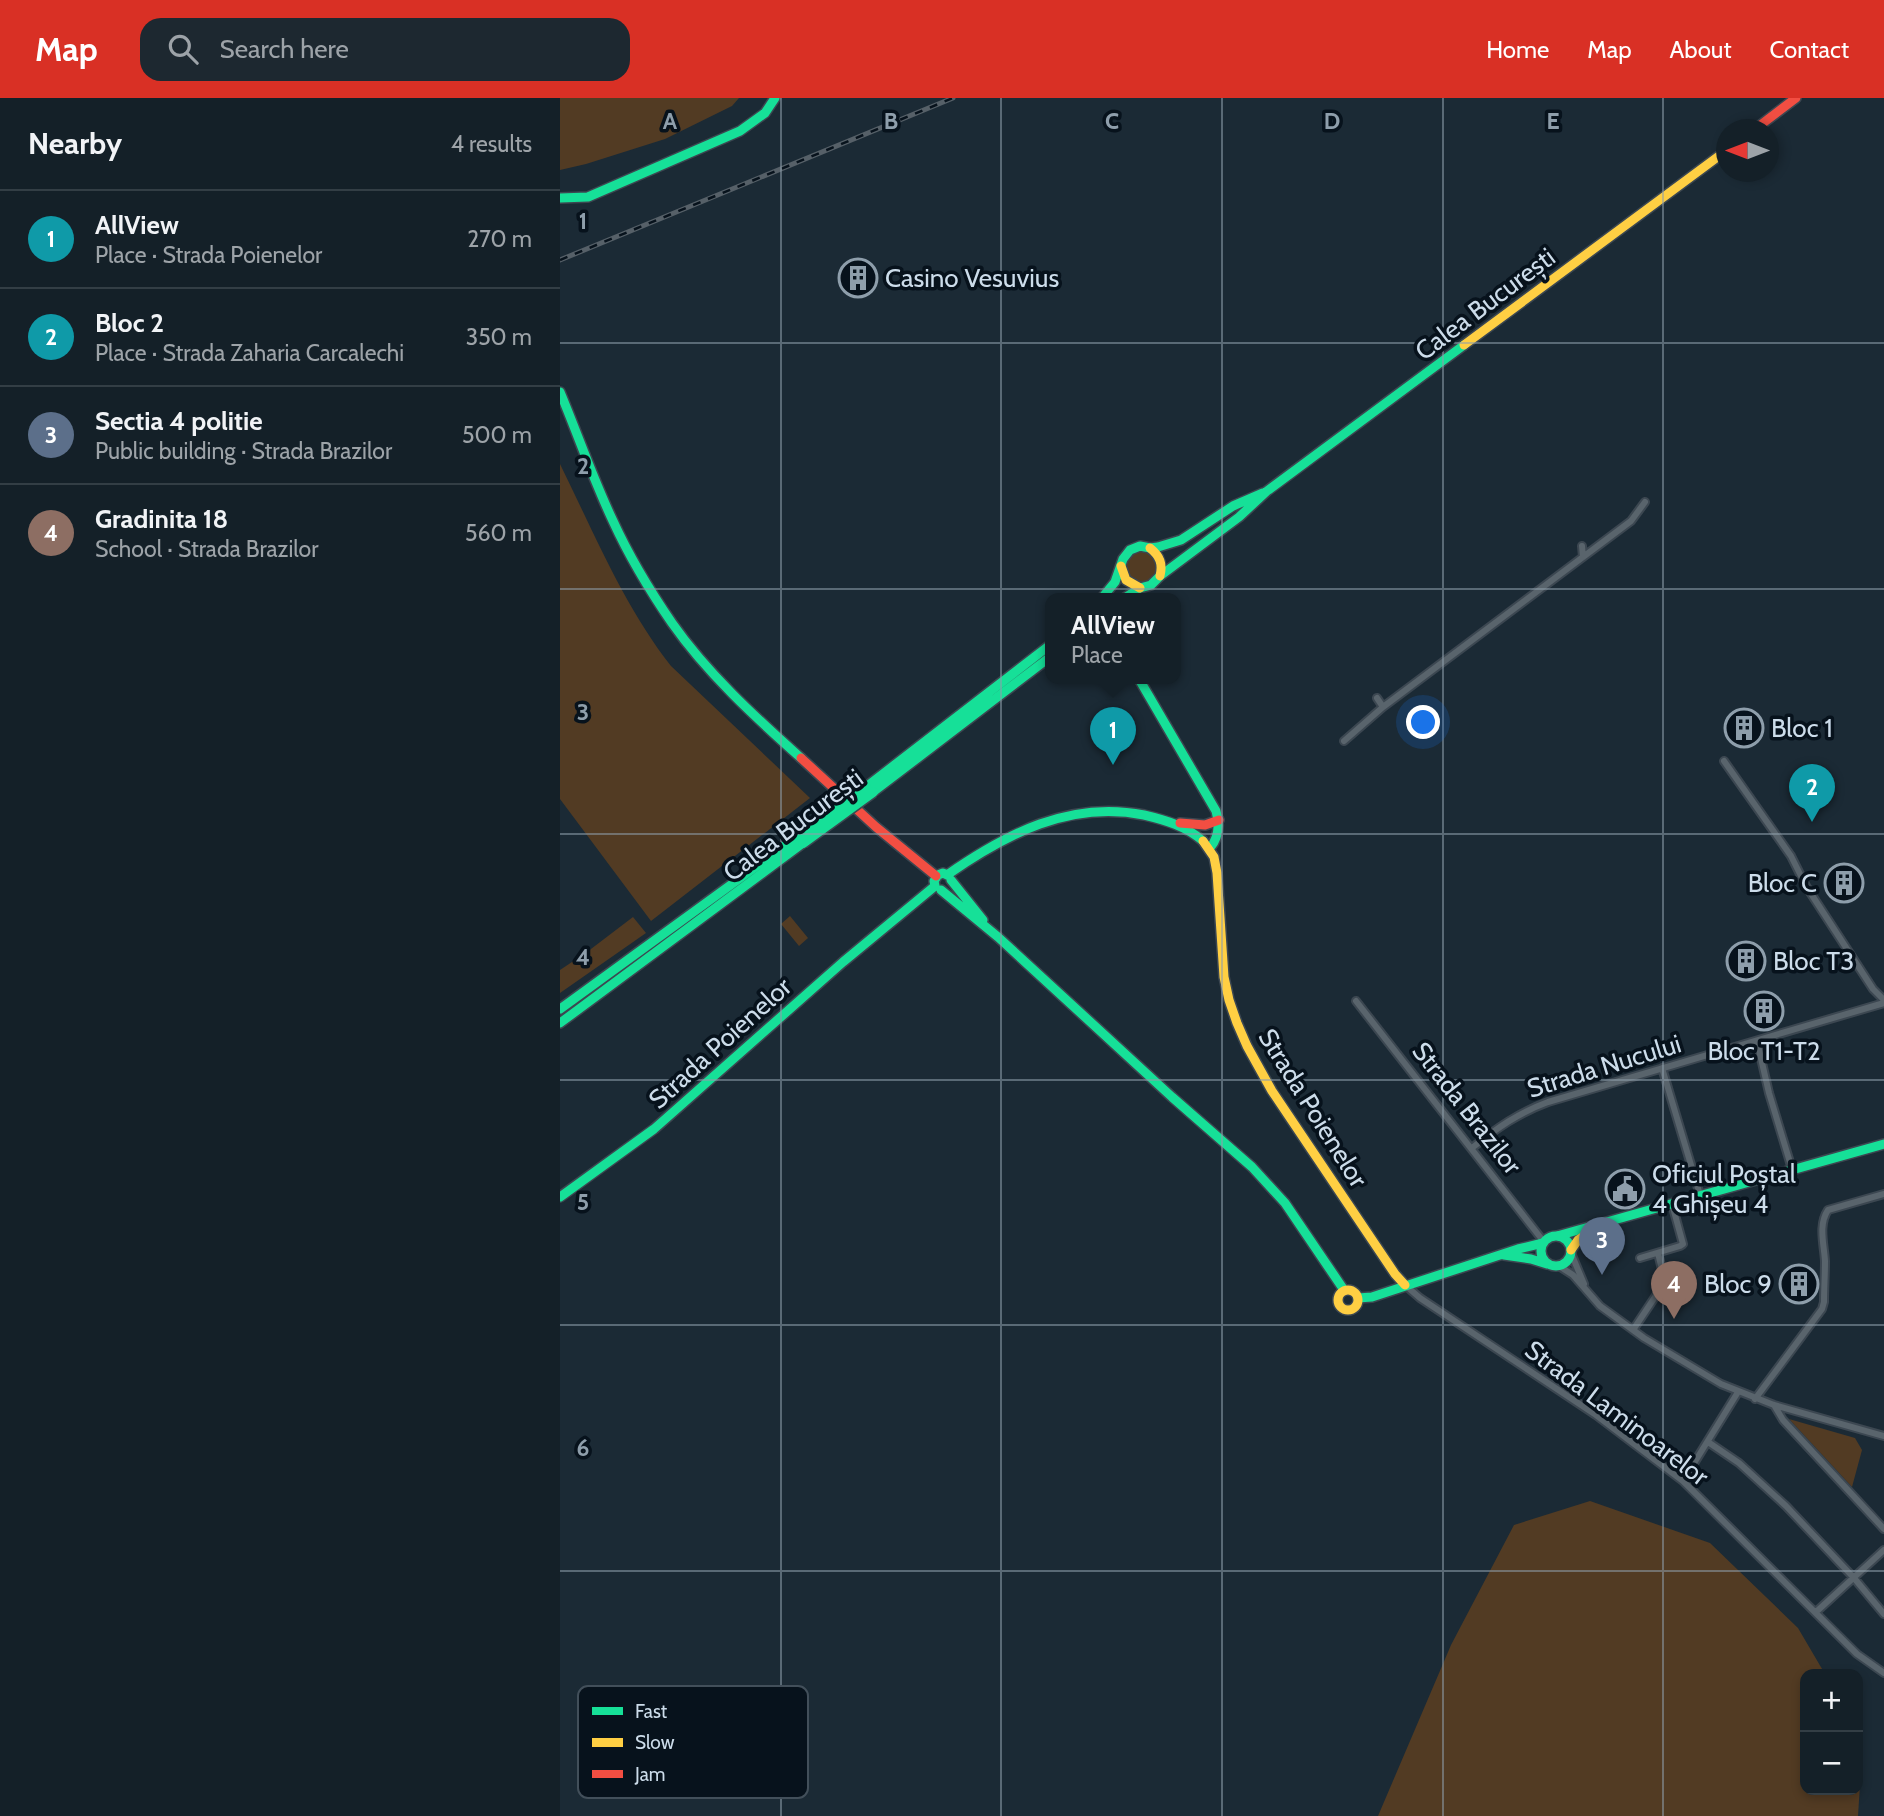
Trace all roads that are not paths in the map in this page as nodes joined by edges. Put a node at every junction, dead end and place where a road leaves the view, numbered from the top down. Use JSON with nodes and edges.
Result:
{"nodes":[{"id":1,"x":775,"y":98,"type":"edge"},
{"id":2,"x":1797,"y":98,"type":"edge"},
{"id":3,"x":1769,"y":119,"type":"edge"},
{"id":4,"x":1716,"y":158,"type":"edge"},
{"id":5,"x":560,"y":198,"type":"edge"},
{"id":6,"x":560,"y":392,"type":"edge"},
{"id":7,"x":1268,"y":491,"type":"junction"},
{"id":8,"x":1645,"y":502,"type":"dead end"},
{"id":9,"x":1600,"y":533,"type":"dead end"},
{"id":10,"x":1601,"y":543,"type":"junction"},
{"id":11,"x":1582,"y":546,"type":"dead end"},
{"id":12,"x":1150,"y":548,"type":"junction"},
{"id":13,"x":1583,"y":557,"type":"junction"},
{"id":14,"x":1121,"y":565,"type":"junction"},
{"id":15,"x":1160,"y":576,"type":"junction"},
{"id":16,"x":1140,"y":587,"type":"junction"},
{"id":17,"x":1106,"y":593,"type":"edge"},
{"id":18,"x":1132,"y":593,"type":"edge"},
{"id":19,"x":1045,"y":649,"type":"edge"},
{"id":20,"x":1045,"y":661,"type":"edge"},
{"id":21,"x":1142,"y":684,"type":"edge"},
{"id":22,"x":1377,"y":698,"type":"dead end"},
{"id":23,"x":1383,"y":707,"type":"junction"},
{"id":24,"x":1343,"y":741,"type":"dead end"},
{"id":25,"x":1724,"y":761,"type":"dead end"},
{"id":26,"x":870,"y":789,"type":"junction"},
{"id":27,"x":1219,"y":820,"type":"junction"},
{"id":28,"x":1175,"y":823,"type":"junction"},
{"id":29,"x":800,"y":839,"type":"junction"},
{"id":30,"x":1210,"y":849,"type":"junction"},
{"id":31,"x":949,"y":877,"type":"junction"},
{"id":32,"x":937,"y":884,"type":"junction"},
{"id":33,"x":998,"y":937,"type":"junction"},
{"id":34,"x":1884,"y":1001,"type":"edge"},
{"id":35,"x":1356,"y":1002,"type":"dead end"},
{"id":36,"x":560,"y":1009,"type":"edge"},
{"id":37,"x":560,"y":1023,"type":"edge"},
{"id":38,"x":1757,"y":1041,"type":"junction"},
{"id":39,"x":1662,"y":1068,"type":"junction"},
{"id":40,"x":1884,"y":1144,"type":"edge"},
{"id":41,"x":1472,"y":1147,"type":"junction"},
{"id":42,"x":1792,"y":1169,"type":"junction"},
{"id":43,"x":1884,"y":1194,"type":"edge"},
{"id":44,"x":1700,"y":1195,"type":"junction"},
{"id":45,"x":560,"y":1197,"type":"edge"},
{"id":46,"x":1672,"y":1204,"type":"junction"},
{"id":47,"x":1607,"y":1223,"type":"junction"},
{"id":48,"x":1557,"y":1236,"type":"junction"},
{"id":49,"x":1544,"y":1242,"type":"junction"},
{"id":50,"x":1571,"y":1252,"type":"junction"},
{"id":51,"x":1658,"y":1253,"type":"junction"},
{"id":52,"x":1502,"y":1255,"type":"junction"},
{"id":53,"x":1640,"y":1258,"type":"dead end"},
{"id":54,"x":1547,"y":1264,"type":"junction"},
{"id":55,"x":1559,"y":1266,"type":"junction"},
{"id":56,"x":1405,"y":1285,"type":"junction"},
{"id":57,"x":1344,"y":1290,"type":"junction"},
{"id":58,"x":1587,"y":1292,"type":"junction"},
{"id":59,"x":1358,"y":1298,"type":"junction"},
{"id":60,"x":1633,"y":1330,"type":"junction"},
{"id":61,"x":1738,"y":1392,"type":"junction"},
{"id":62,"x":1755,"y":1399,"type":"junction"},
{"id":63,"x":1774,"y":1405,"type":"junction"},
{"id":64,"x":1884,"y":1436,"type":"edge"},
{"id":65,"x":1708,"y":1442,"type":"junction"},
{"id":66,"x":1683,"y":1480,"type":"junction"},
{"id":67,"x":1884,"y":1529,"type":"edge"},
{"id":68,"x":1884,"y":1550,"type":"edge"},
{"id":69,"x":1854,"y":1578,"type":"junction"},
{"id":70,"x":1816,"y":1612,"type":"junction"},
{"id":71,"x":1884,"y":1614,"type":"edge"},
{"id":72,"x":1884,"y":1673,"type":"edge"}],
"edges":[{"from":1,"to":5,"type":"street"},
{"from":2,"to":3,"type":"street"},
{"from":4,"to":7,"type":"street","name":"Calea București"},
{"from":6,"to":32,"type":"street"},
{"from":7,"to":12,"type":"street","name":"Calea București"},
{"from":7,"to":15,"type":"street","name":"Calea București"},
{"from":8,"to":10,"type":"street"},
{"from":9,"to":10,"type":"street"},
{"from":10,"to":13,"type":"street"},
{"from":11,"to":13,"type":"street"},
{"from":12,"to":14,"type":"street","name":"Calea București"},
{"from":12,"to":15,"type":"street"},
{"from":13,"to":23,"type":"street"},
{"from":14,"to":16,"type":"street"},
{"from":14,"to":17,"type":"street","name":"Calea București"},
{"from":15,"to":16,"type":"street","name":"Calea București"},
{"from":16,"to":18,"type":"street","name":"Calea București"},
{"from":19,"to":26,"type":"street","name":"Calea București"},
{"from":20,"to":26,"type":"street","name":"Calea București"},
{"from":21,"to":27,"type":"street"},
{"from":22,"to":23,"type":"street"},
{"from":23,"to":24,"type":"street"},
{"from":25,"to":34,"type":"street"},
{"from":26,"to":29,"type":"street","name":"Calea București","bridge":true},
{"from":27,"to":28,"type":"street"},
{"from":27,"to":30,"type":"street"},
{"from":28,"to":30,"type":"street","name":"Strada Poienelor"},
{"from":28,"to":31,"type":"street","name":"Strada Poienelor"},
{"from":29,"to":36,"type":"street","name":"Calea București"},
{"from":29,"to":37,"type":"street","name":"Calea București"},
{"from":30,"to":56,"type":"street","name":"Strada Poienelor"},
{"from":31,"to":32,"type":"street","name":"Strada Poienelor"},
{"from":31,"to":32,"type":"street","name":"Strada Poienelor"},
{"from":31,"to":33,"type":"street"},
{"from":32,"to":33,"type":"street"},
{"from":32,"to":45,"type":"street","name":"Strada Poienelor"},
{"from":33,"to":57,"type":"street"},
{"from":34,"to":38,"type":"street","name":"Strada Nucului"},
{"from":35,"to":41,"type":"street","name":"Strada Brazilor"},
{"from":38,"to":39,"type":"street","name":"Strada Nucului"},
{"from":38,"to":42,"type":"street"},
{"from":39,"to":41,"type":"street","name":"Strada Nucului"},
{"from":39,"to":44,"type":"street"},
{"from":40,"to":42,"type":"street"},
{"from":41,"to":49,"type":"street","name":"Strada Brazilor"},
{"from":42,"to":44,"type":"street"},
{"from":43,"to":62,"type":"street"},
{"from":44,"to":46,"type":"street"},
{"from":46,"to":47,"type":"street"},
{"from":46,"to":51,"type":"street"},
{"from":47,"to":48,"type":"street"},
{"from":47,"to":50,"type":"street"},
{"from":48,"to":49,"type":"street"},
{"from":48,"to":50,"type":"street"},
{"from":49,"to":52,"type":"street"},
{"from":49,"to":54,"type":"street"},
{"from":50,"to":55,"type":"street"},
{"from":50,"to":58,"type":"street"},
{"from":51,"to":53,"type":"street"},
{"from":51,"to":60,"type":"street"},
{"from":52,"to":54,"type":"street"},
{"from":52,"to":56,"type":"street"},
{"from":54,"to":55,"type":"street"},
{"from":55,"to":58,"type":"street"},
{"from":56,"to":59,"type":"street"},
{"from":56,"to":66,"type":"street","name":"Strada Laminoarelor"},
{"from":57,"to":59,"type":"street"},
{"from":57,"to":59,"type":"street"},
{"from":58,"to":60,"type":"street"},
{"from":60,"to":61,"type":"street"},
{"from":61,"to":62,"type":"street"},
{"from":61,"to":65,"type":"street"},
{"from":62,"to":63,"type":"street"},
{"from":63,"to":64,"type":"street"},
{"from":63,"to":67,"type":"street"},
{"from":65,"to":66,"type":"street"},
{"from":65,"to":69,"type":"street"},
{"from":66,"to":70,"type":"street","name":"Strada Laminoarelor"},
{"from":68,"to":69,"type":"street"},
{"from":69,"to":70,"type":"street"},
{"from":69,"to":71,"type":"street"},
{"from":70,"to":72,"type":"street","name":"Strada Laminoarelor"}]}
